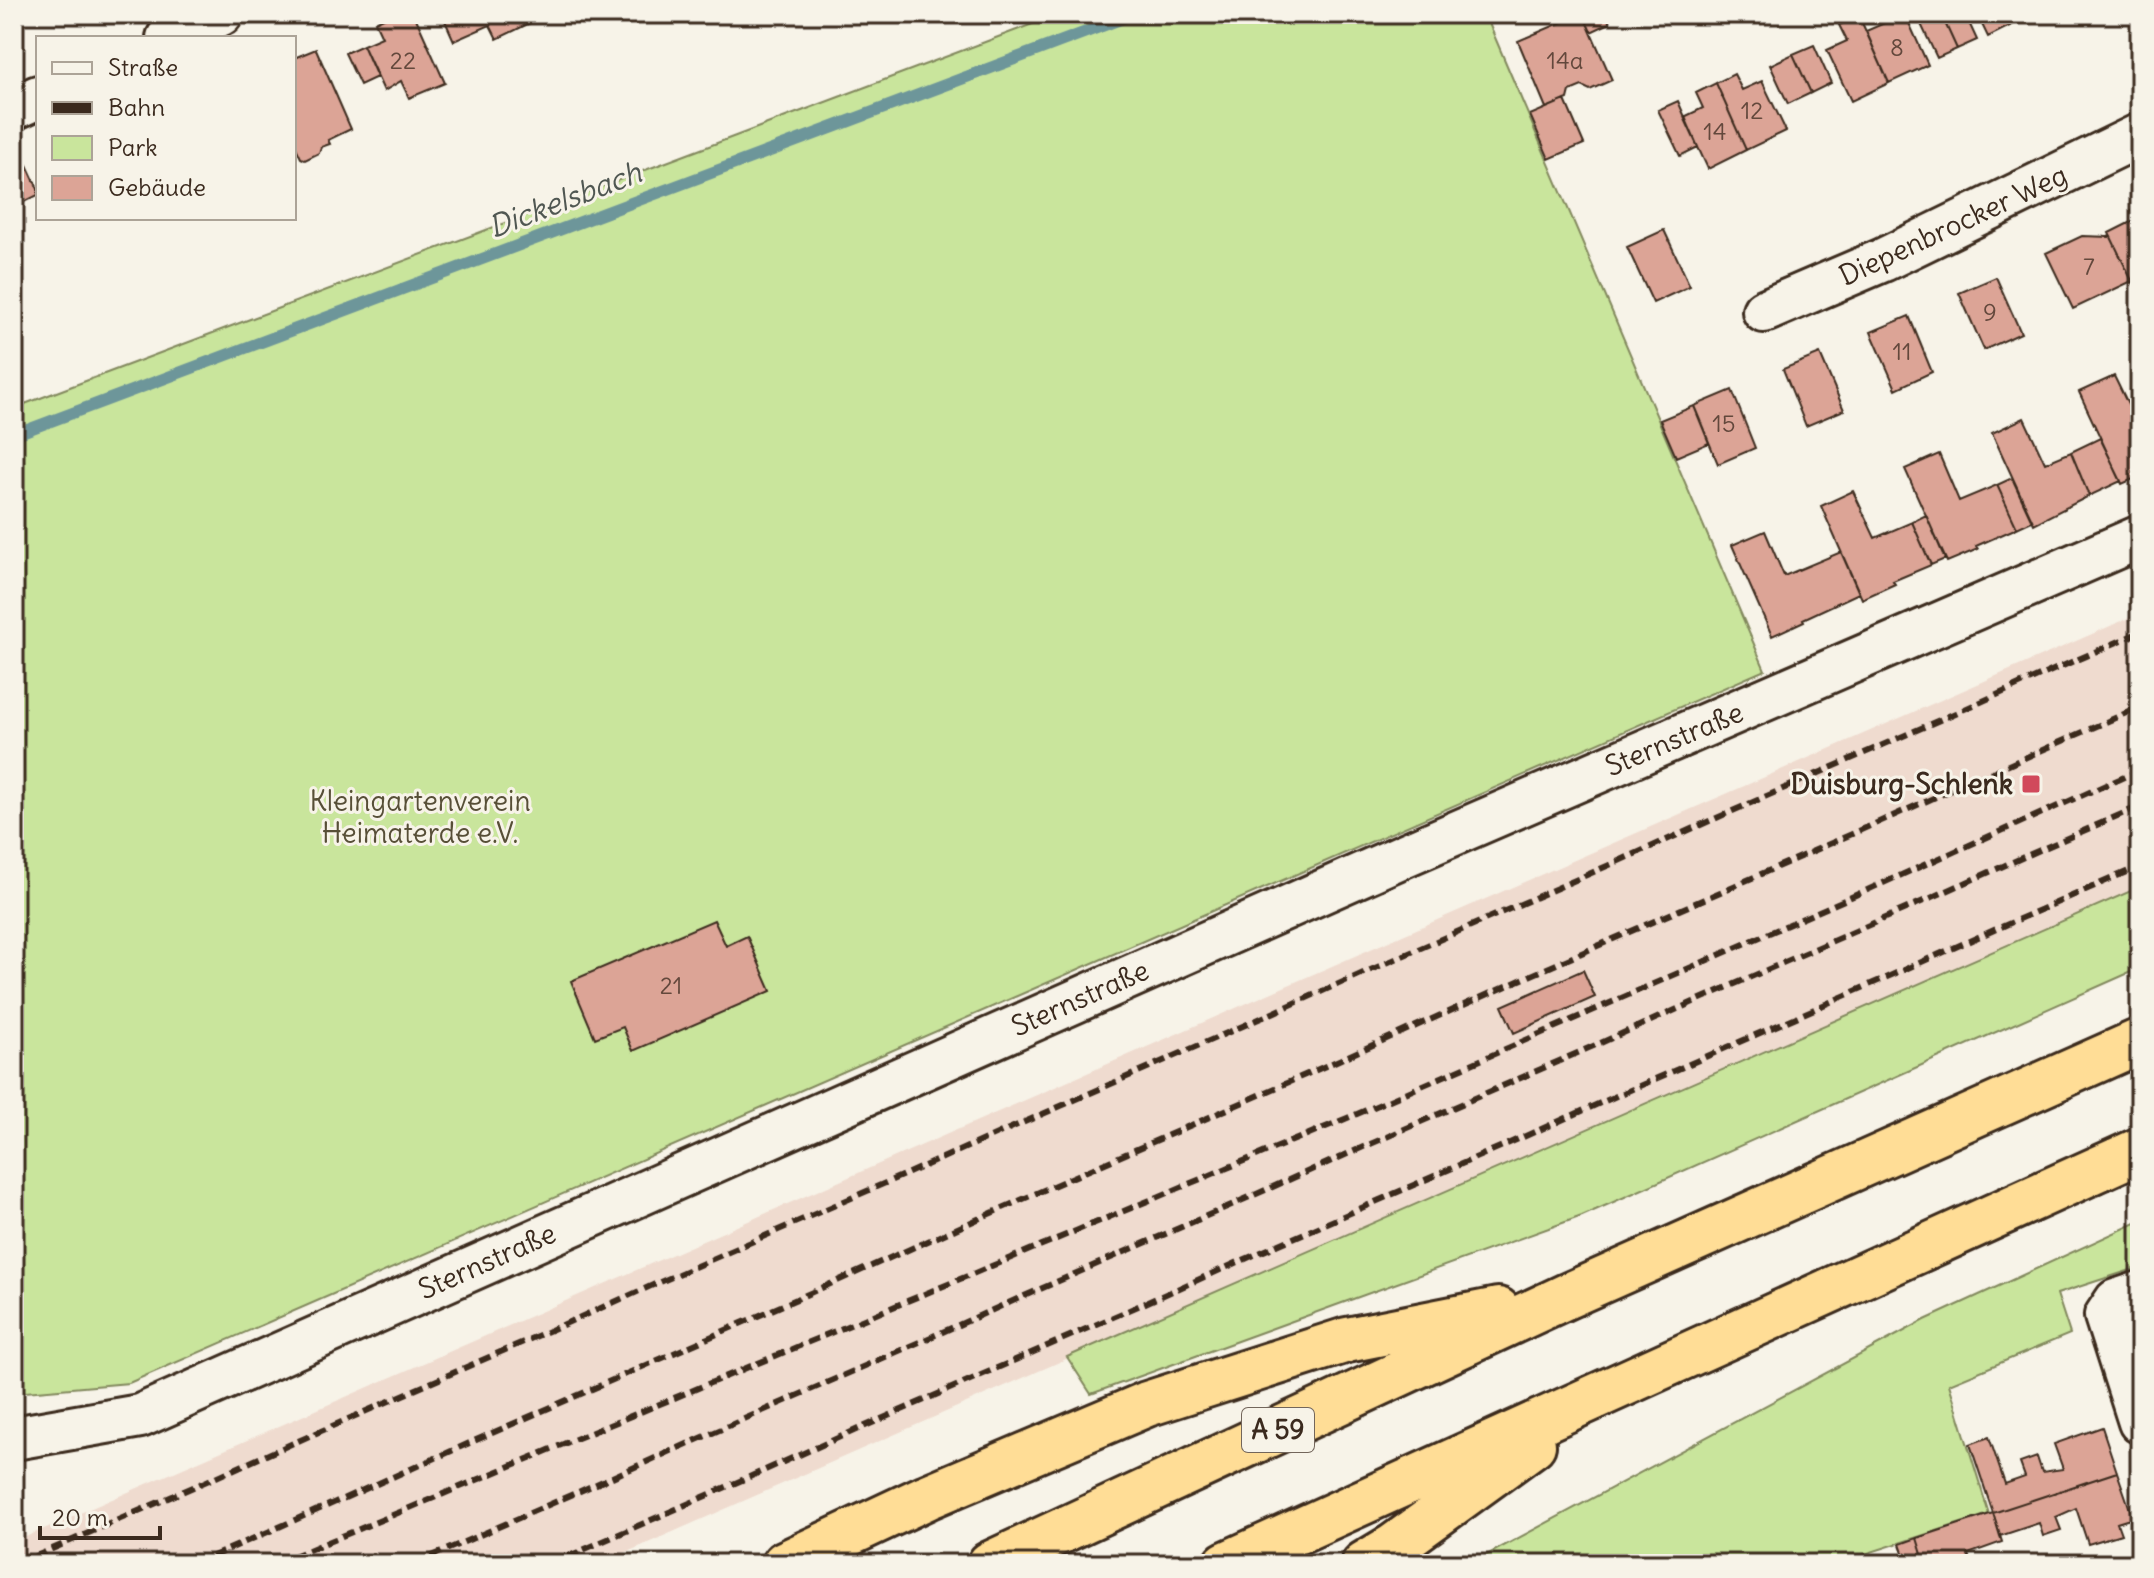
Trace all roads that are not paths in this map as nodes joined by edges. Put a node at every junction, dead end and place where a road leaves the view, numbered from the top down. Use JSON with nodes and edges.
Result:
{"nodes":[{"id":1,"x":221,"y":14,"type":"edge"},
{"id":2,"x":172,"y":36,"type":"edge"},
{"id":3,"x":36,"y":98,"type":"edge"},
{"id":4,"x":14,"y":108,"type":"edge"},
{"id":5,"x":2140,"y":135,"type":"edge"},
{"id":6,"x":1764,"y":311,"type":"dead end"},
{"id":7,"x":2140,"y":537,"type":"edge"},
{"id":8,"x":2140,"y":1041,"type":"edge"},
{"id":9,"x":2140,"y":1150,"type":"edge"},
{"id":10,"x":2140,"y":1293,"type":"edge"},
{"id":11,"x":1567,"y":1296,"type":"junction"},
{"id":12,"x":1610,"y":1389,"type":"junction"},
{"id":13,"x":2140,"y":1422,"type":"edge"},
{"id":14,"x":14,"y":1438,"type":"edge"},
{"id":15,"x":784,"y":1564,"type":"edge"},
{"id":16,"x":990,"y":1564,"type":"edge"},
{"id":17,"x":1226,"y":1564,"type":"edge"},
{"id":18,"x":1364,"y":1564,"type":"edge"}],
"edges":[{"from":1,"to":2,"type":"street"},
{"from":3,"to":4,"type":"street"},
{"from":5,"to":6,"type":"street","name":"Diepenbrocker Weg"},
{"from":7,"to":14,"type":"street","name":"Sternstraße"},
{"from":8,"to":11,"type":"highway","number":"A 59"},
{"from":9,"to":12,"type":"highway"},
{"from":10,"to":13,"type":"street"},
{"from":11,"to":15,"type":"highway"},
{"from":11,"to":16,"type":"highway","number":"A 59"},
{"from":12,"to":17,"type":"highway"},
{"from":12,"to":18,"type":"highway"}]}
